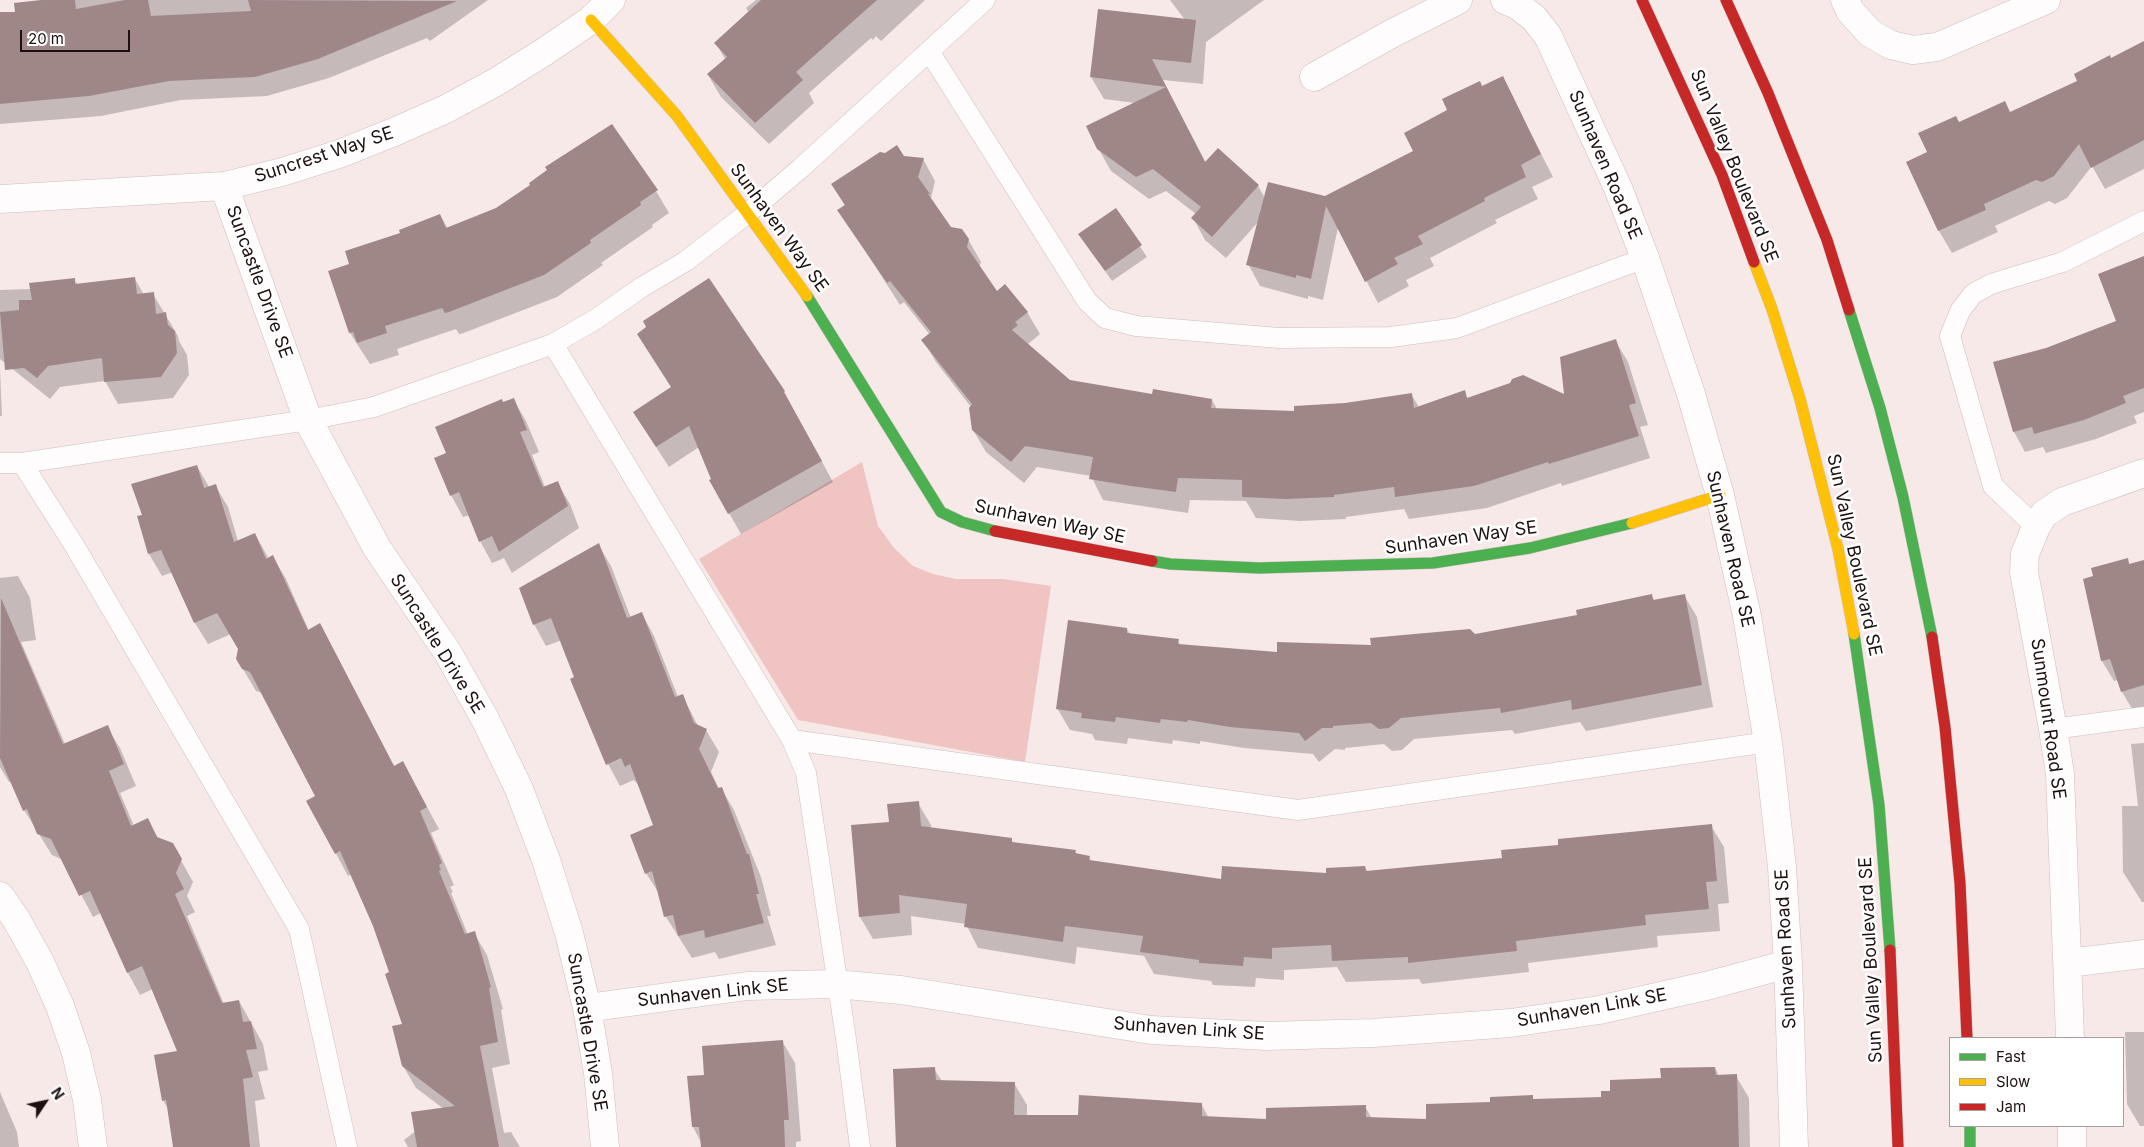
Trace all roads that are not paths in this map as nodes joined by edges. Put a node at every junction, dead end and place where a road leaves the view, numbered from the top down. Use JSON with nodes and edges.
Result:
{"nodes":[{"id":1,"x":611,"y":0,"type":"edge"},
{"id":2,"x":985,"y":0,"type":"edge"},
{"id":3,"x":1458,"y":0,"type":"edge"},
{"id":4,"x":1505,"y":0,"type":"edge"},
{"id":5,"x":1642,"y":0,"type":"edge"},
{"id":6,"x":1726,"y":0,"type":"edge"},
{"id":7,"x":1845,"y":0,"type":"edge"},
{"id":8,"x":2046,"y":0,"type":"edge"},
{"id":9,"x":591,"y":20,"type":"junction"},
{"id":10,"x":929,"y":50,"type":"junction"},
{"id":11,"x":1314,"y":77,"type":"dead end"},
{"id":12,"x":224,"y":186,"type":"junction"},
{"id":13,"x":0,"y":199,"type":"edge"},
{"id":14,"x":748,"y":213,"type":"junction"},
{"id":15,"x":2144,"y":222,"type":"edge"},
{"id":16,"x":1645,"y":258,"type":"junction"},
{"id":17,"x":553,"y":344,"type":"junction"},
{"id":18,"x":308,"y":420,"type":"junction"},
{"id":19,"x":0,"y":463,"type":"edge"},
{"id":20,"x":22,"y":463,"type":"junction"},
{"id":21,"x":2144,"y":473,"type":"edge"},
{"id":22,"x":1720,"y":495,"type":"junction"},
{"id":23,"x":2036,"y":528,"type":"junction"},
{"id":24,"x":2144,"y":717,"type":"edge"},
{"id":25,"x":2053,"y":728,"type":"junction"},
{"id":26,"x":792,"y":740,"type":"junction"},
{"id":27,"x":1768,"y":742,"type":"junction"},
{"id":28,"x":0,"y":896,"type":"edge"},
{"id":29,"x":2144,"y":954,"type":"edge"},
{"id":30,"x":2068,"y":963,"type":"junction"},
{"id":31,"x":1788,"y":964,"type":"junction"},
{"id":32,"x":836,"y":984,"type":"junction"},
{"id":33,"x":587,"y":1008,"type":"junction"},
{"id":34,"x":1967,"y":1037,"type":"edge"},
{"id":35,"x":2070,"y":1037,"type":"edge"},
{"id":36,"x":1970,"y":1127,"type":"edge"},
{"id":37,"x":2072,"y":1127,"type":"edge"},
{"id":38,"x":92,"y":1147,"type":"edge"},
{"id":39,"x":347,"y":1147,"type":"edge"},
{"id":40,"x":605,"y":1147,"type":"edge"},
{"id":41,"x":860,"y":1147,"type":"edge"},
{"id":42,"x":1794,"y":1147,"type":"edge"},
{"id":43,"x":1898,"y":1147,"type":"edge"},
{"id":44,"x":1970,"y":1147,"type":"edge"},
{"id":45,"x":2072,"y":1147,"type":"edge"}],
"edges":[{"from":1,"to":9,"type":"street","name":"Suncrest Way SE"},
{"from":2,"to":10,"type":"lane"},
{"from":3,"to":11,"type":"street"},
{"from":4,"to":16,"type":"street","name":"Sunhaven Road SE"},
{"from":5,"to":43,"type":"main road","name":"Sun Valley Boulevard SE"},
{"from":6,"to":34,"type":"main road"},
{"from":7,"to":8,"type":"street"},
{"from":9,"to":12,"type":"street","name":"Suncrest Way SE"},
{"from":9,"to":14,"type":"main road","name":"Sunhaven Way SE"},
{"from":10,"to":14,"type":"lane"},
{"from":10,"to":16,"type":"lane"},
{"from":12,"to":13,"type":"street","name":"Suncrest Way SE"},
{"from":12,"to":18,"type":"street","name":"Suncastle Drive SE"},
{"from":14,"to":17,"type":"lane"},
{"from":14,"to":22,"type":"main road","name":"Sunhaven Way SE"},
{"from":15,"to":23,"type":"lane"},
{"from":16,"to":22,"type":"street","name":"Sunhaven Road SE"},
{"from":17,"to":18,"type":"lane"},
{"from":17,"to":26,"type":"lane"},
{"from":18,"to":20,"type":"lane"},
{"from":18,"to":33,"type":"street","name":"Suncastle Drive SE"},
{"from":19,"to":20,"type":"lane"},
{"from":20,"to":39,"type":"lane"},
{"from":21,"to":23,"type":"street","name":"Sunmount Road SE"},
{"from":22,"to":27,"type":"street","name":"Sunhaven Road SE"},
{"from":23,"to":25,"type":"street","name":"Sunmount Road SE"},
{"from":24,"to":25,"type":"lane"},
{"from":25,"to":30,"type":"street","name":"Sunmount Road SE"},
{"from":26,"to":27,"type":"lane"},
{"from":26,"to":32,"type":"lane"},
{"from":27,"to":31,"type":"street","name":"Sunhaven Road SE"},
{"from":28,"to":38,"type":"street"},
{"from":29,"to":30,"type":"street"},
{"from":30,"to":35,"type":"street","name":"Sunmount Road SE"},
{"from":31,"to":32,"type":"street","name":"Sunhaven Link SE"},
{"from":31,"to":42,"type":"street","name":"Sunhaven Road SE"},
{"from":32,"to":33,"type":"street","name":"Sunhaven Link SE"},
{"from":32,"to":41,"type":"lane"},
{"from":33,"to":40,"type":"street","name":"Suncastle Drive SE"},
{"from":36,"to":44,"type":"main road"},
{"from":37,"to":45,"type":"street"}]}
